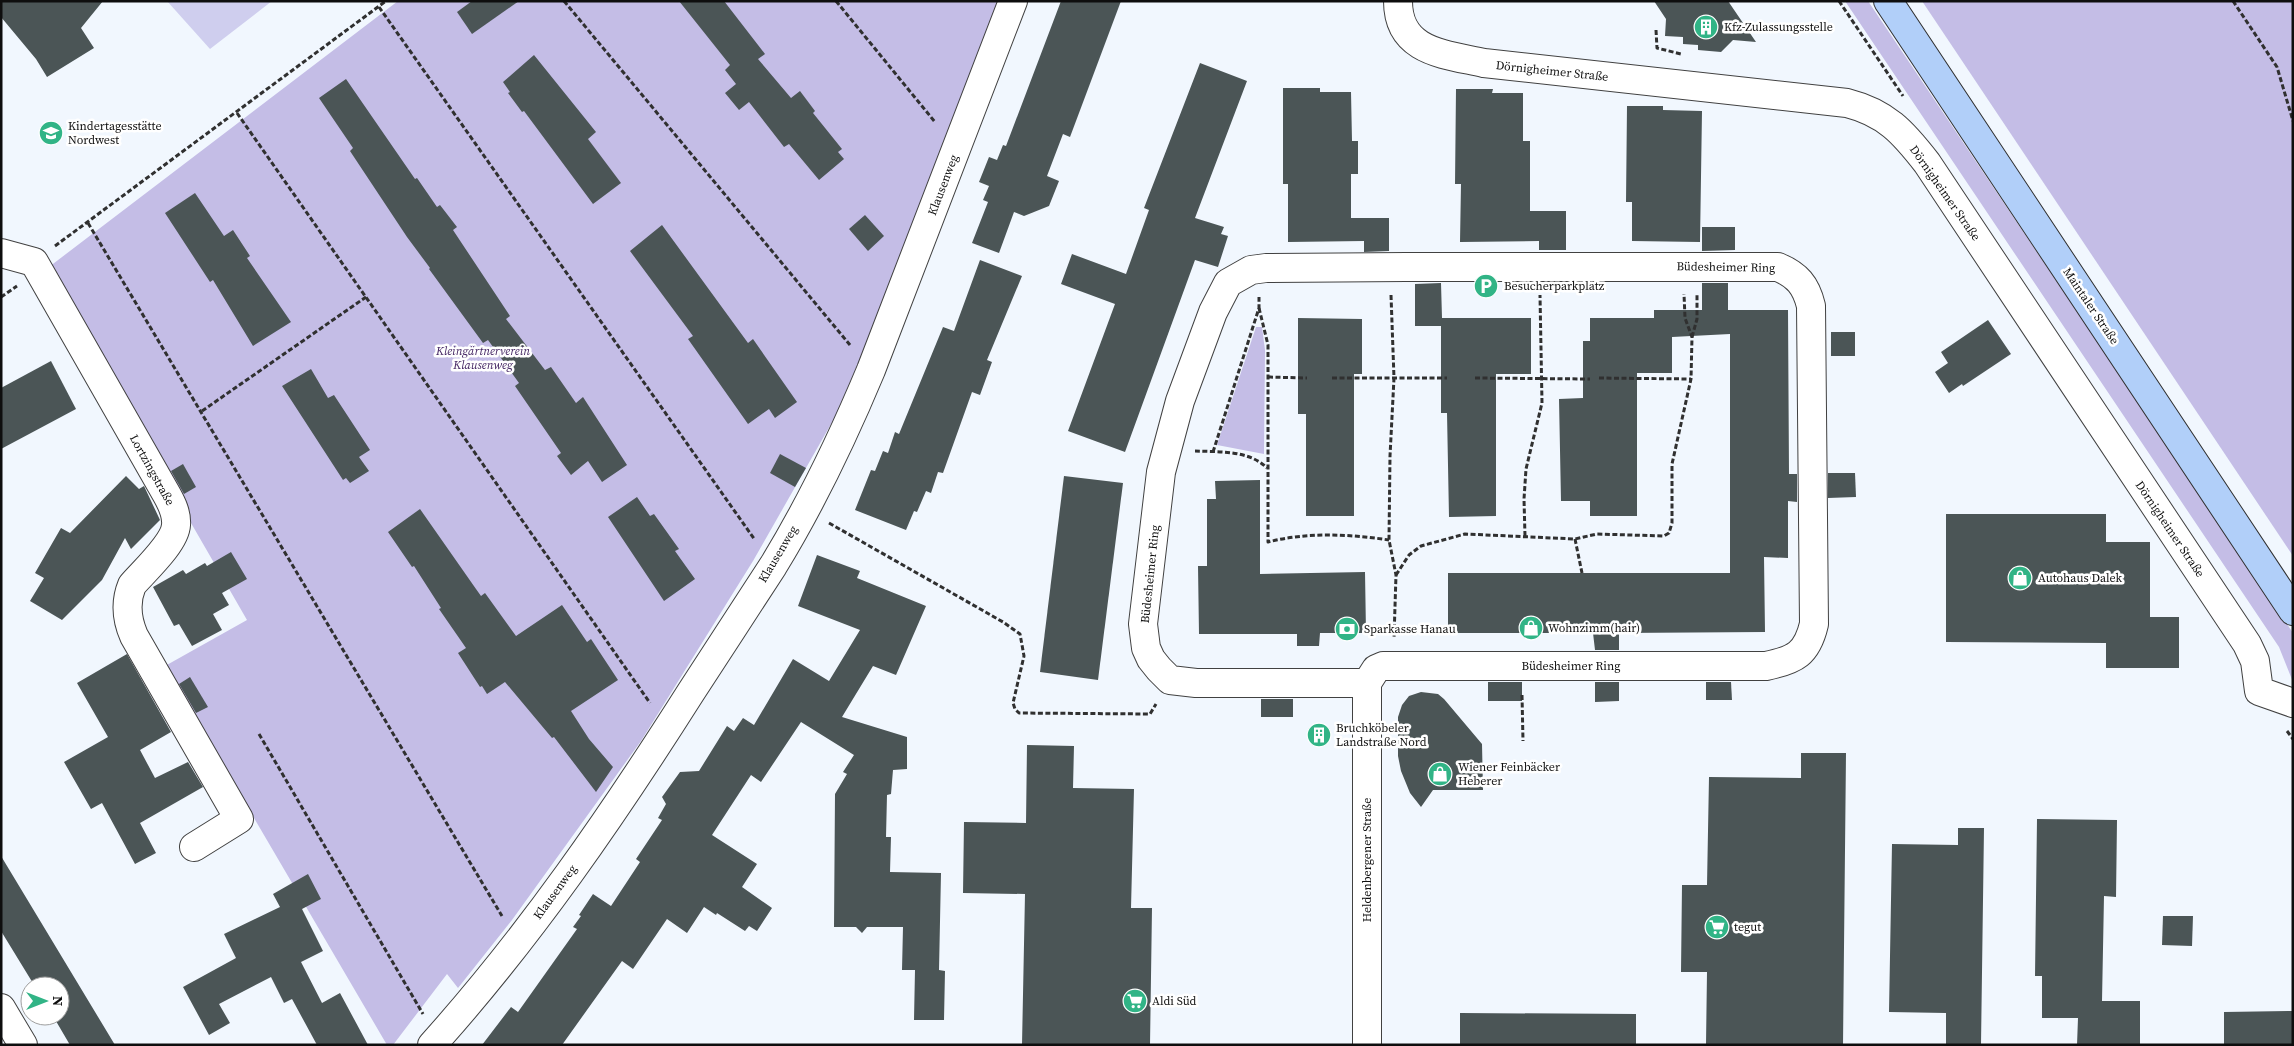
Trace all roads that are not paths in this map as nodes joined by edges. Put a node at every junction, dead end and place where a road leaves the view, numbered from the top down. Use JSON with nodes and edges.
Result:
{"nodes":[{"id":1,"x":1013,"y":1,"type":"edge"},
{"id":2,"x":1398,"y":1,"type":"edge"},
{"id":3,"x":1888,"y":1,"type":"edge"},
{"id":4,"x":1,"y":253,"type":"edge"},
{"id":5,"x":2293,"y":611,"type":"edge"},
{"id":6,"x":1367,"y":683,"type":"junction"},
{"id":7,"x":2293,"y":703,"type":"edge"},
{"id":8,"x":194,"y":847,"type":"dead end"},
{"id":9,"x":1,"y":1008,"type":"edge"},
{"id":10,"x":435,"y":1042,"type":"edge"},
{"id":11,"x":1365,"y":1042,"type":"edge"},
{"id":12,"x":23,"y":1045,"type":"edge"}],
"edges":[{"from":1,"to":10,"type":"street","name":"Klausenweg"},
{"from":2,"to":7,"type":"street","name":"Dörnigheimer Straße"},
{"from":3,"to":5,"type":"main road","name":"Maintaler Straße"},
{"from":4,"to":8,"type":"street","name":"Lortzingstraße"},
{"from":6,"to":6,"type":"street","name":"Büdesheimer Ring"},
{"from":6,"to":11,"type":"street","name":"Heldenbergener Straße"},
{"from":9,"to":12,"type":"street"}]}
